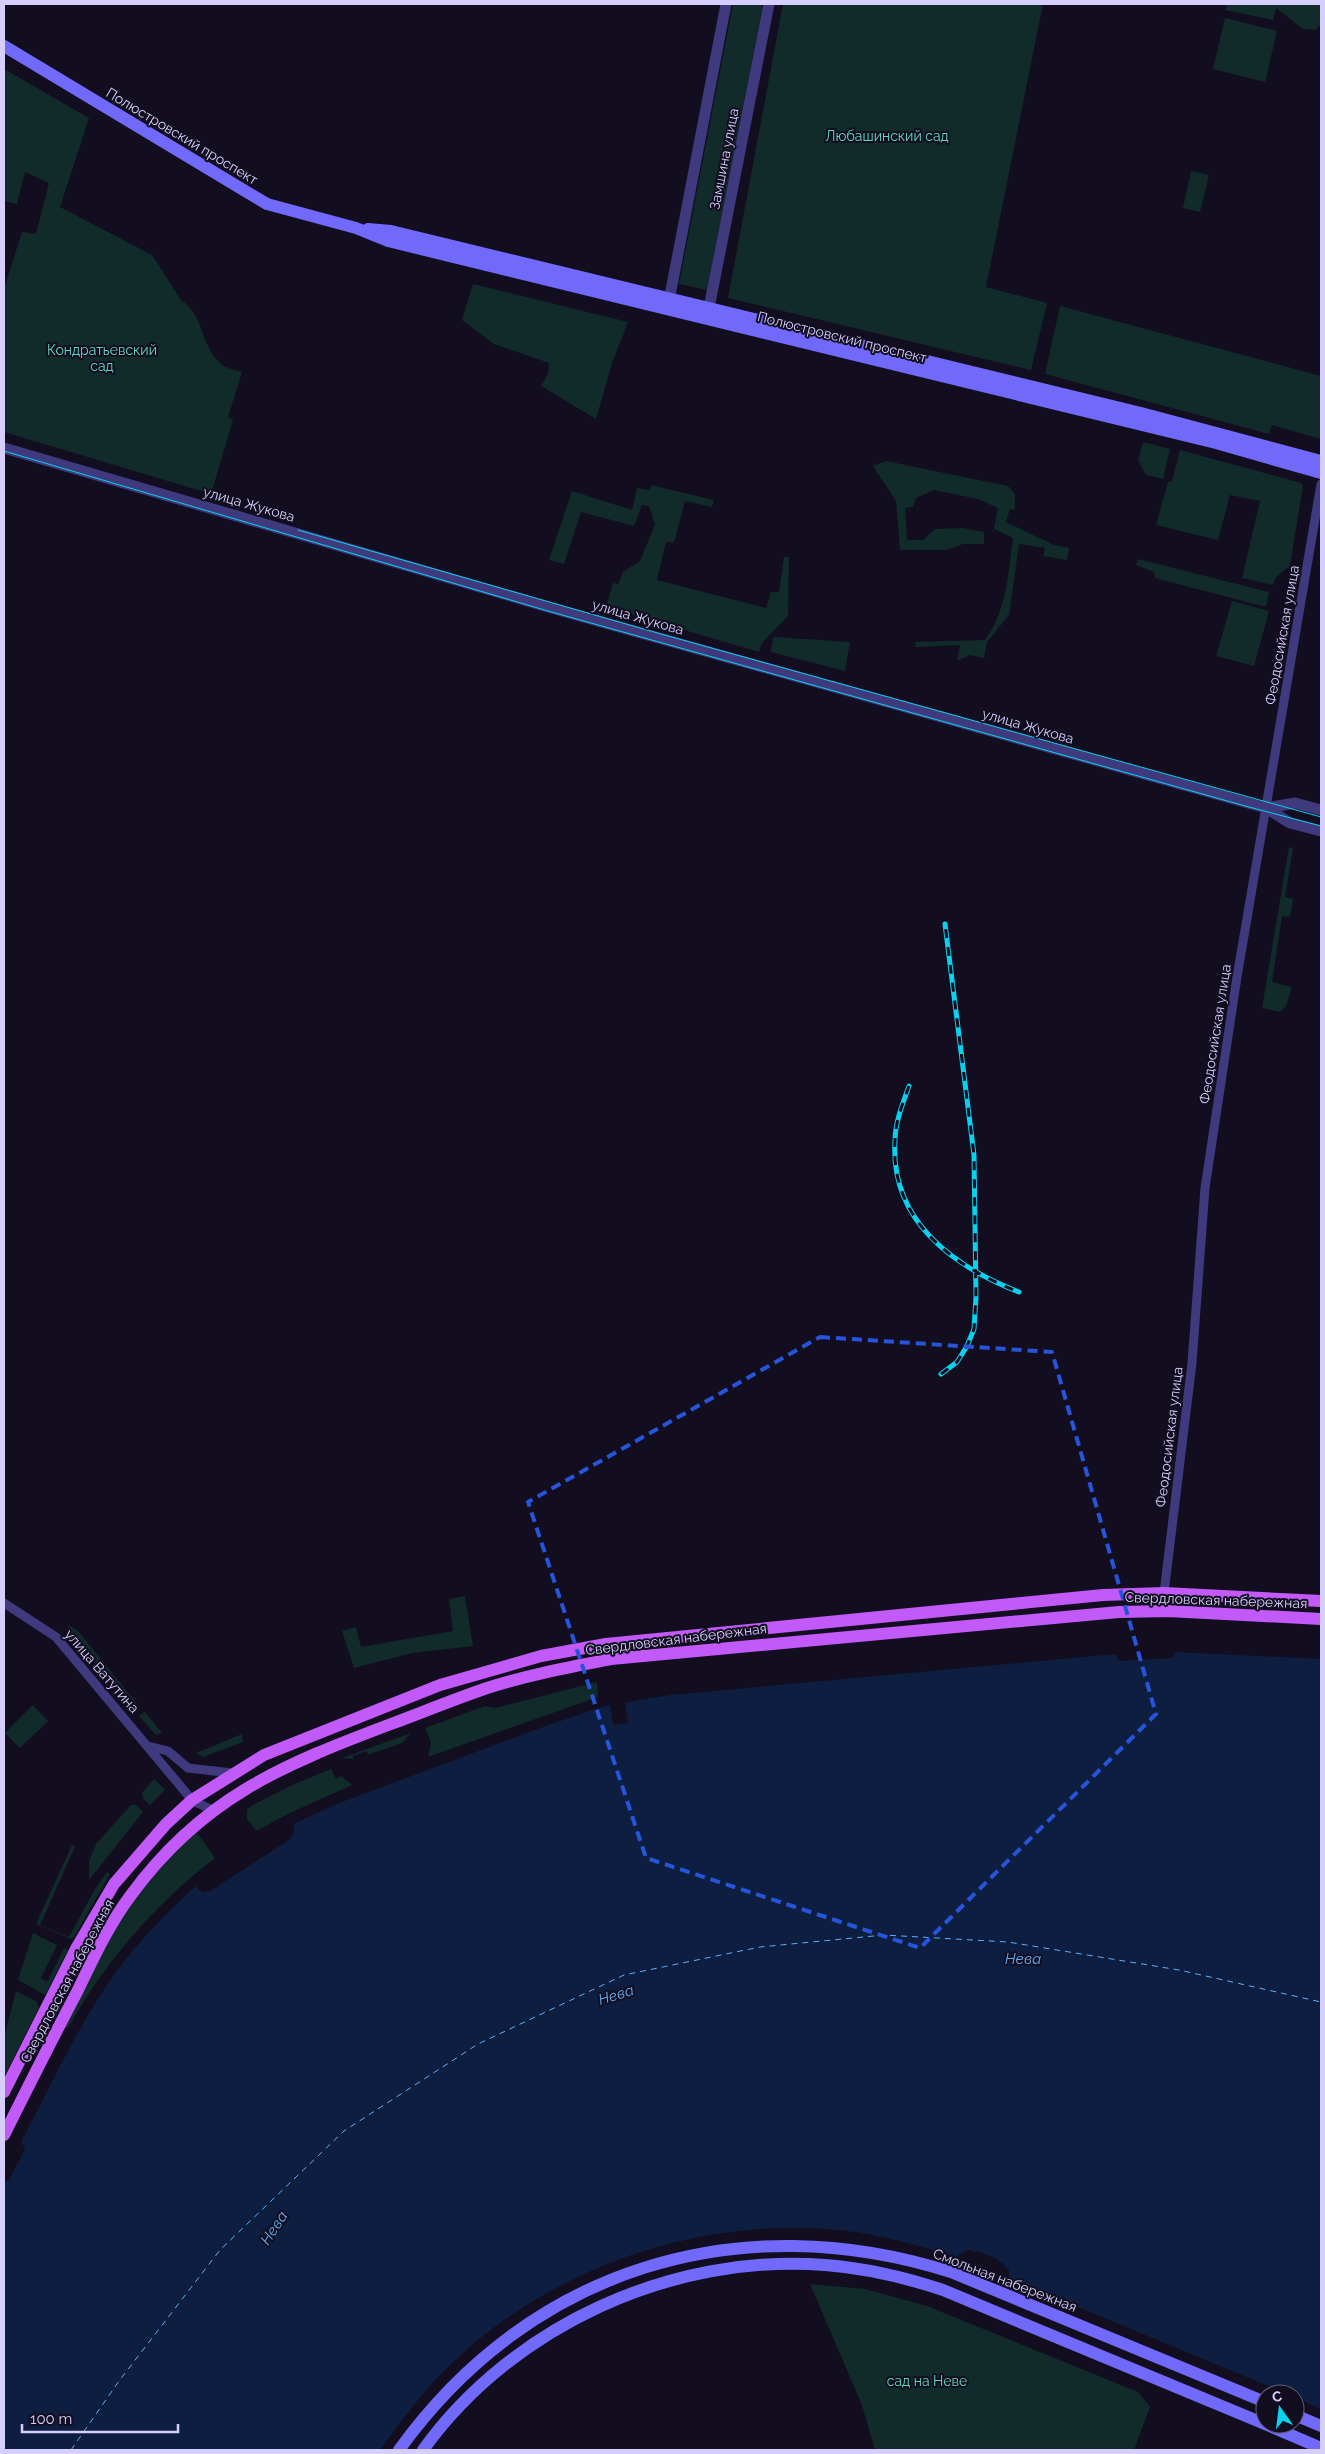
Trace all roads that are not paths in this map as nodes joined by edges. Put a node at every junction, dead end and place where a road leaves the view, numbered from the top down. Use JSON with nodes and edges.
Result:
{"nodes":[{"id":1,"x":726,"y":4,"type":"edge"},
{"id":2,"x":769,"y":4,"type":"edge"},
{"id":3,"x":4,"y":46,"type":"edge"},
{"id":4,"x":669,"y":304,"type":"junction"},
{"id":5,"x":708,"y":314,"type":"junction"},
{"id":6,"x":4,"y":448,"type":"edge"},
{"id":7,"x":1321,"y":461,"type":"edge"},
{"id":8,"x":1321,"y":473,"type":"edge"},
{"id":9,"x":1321,"y":484,"type":"edge"},
{"id":10,"x":1266,"y":808,"type":"junction"},
{"id":11,"x":1321,"y":810,"type":"edge"},
{"id":12,"x":1321,"y":831,"type":"edge"},
{"id":13,"x":1164,"y":1593,"type":"junction"},
{"id":14,"x":1321,"y":1602,"type":"edge"},
{"id":15,"x":4,"y":1603,"type":"edge"},
{"id":16,"x":1321,"y":1619,"type":"edge"},
{"id":17,"x":148,"y":1746,"type":"junction"},
{"id":18,"x":232,"y":1773,"type":"junction"},
{"id":19,"x":192,"y":1800,"type":"junction"},
{"id":20,"x":212,"y":1810,"type":"junction"},
{"id":21,"x":4,"y":2092,"type":"edge"},
{"id":22,"x":4,"y":2135,"type":"edge"},
{"id":23,"x":1255,"y":2398,"type":"edge"},
{"id":24,"x":1305,"y":2419,"type":"edge"},
{"id":25,"x":1255,"y":2420,"type":"edge"},
{"id":26,"x":1321,"y":2426,"type":"edge"},
{"id":27,"x":1288,"y":2434,"type":"edge"},
{"id":28,"x":1321,"y":2448,"type":"edge"},
{"id":29,"x":400,"y":2450,"type":"edge"},
{"id":30,"x":423,"y":2450,"type":"edge"}],
"edges":[{"from":1,"to":4,"type":"street","name":"Замшина улица"},
{"from":2,"to":5,"type":"street","name":"Замшина улица"},
{"from":3,"to":4,"type":"main road","name":"Полюстровский проспект"},
{"from":4,"to":5,"type":"main road","name":"Полюстровский проспект"},
{"from":5,"to":7,"type":"main road","name":"Полюстровский проспект"},
{"from":5,"to":8,"type":"main road","name":"Полюстровский проспект"},
{"from":6,"to":10,"type":"street","name":"улица Жукова"},
{"from":9,"to":10,"type":"street","name":"Феодосийская улица"},
{"from":10,"to":11,"type":"street","name":"улица Жукова"},
{"from":10,"to":12,"type":"street","name":"улица Жукова"},
{"from":10,"to":13,"type":"street","name":"Феодосийская улица"},
{"from":13,"to":14,"type":"main road","name":"Свердловская набережная"},
{"from":13,"to":18,"type":"main road","name":"Свердловская набережная"},
{"from":15,"to":17,"type":"street","name":"улица Ватутина"},
{"from":16,"to":20,"type":"main road","name":"Свердловская набережная"},
{"from":17,"to":18,"type":"street"},
{"from":17,"to":19,"type":"street","name":"улица Ватутина"},
{"from":18,"to":19,"type":"main road","name":"Свердловская набережная"},
{"from":19,"to":20,"type":"street","name":"улица Ватутина"},
{"from":19,"to":21,"type":"main road","name":"Свердловская набережная"},
{"from":20,"to":22,"type":"main road","name":"Свердловская набережная"},
{"from":23,"to":29,"type":"main road","name":"Смольная набережная"},
{"from":24,"to":26,"type":"main road"},
{"from":25,"to":30,"type":"main road"},
{"from":27,"to":28,"type":"main road"}]}
